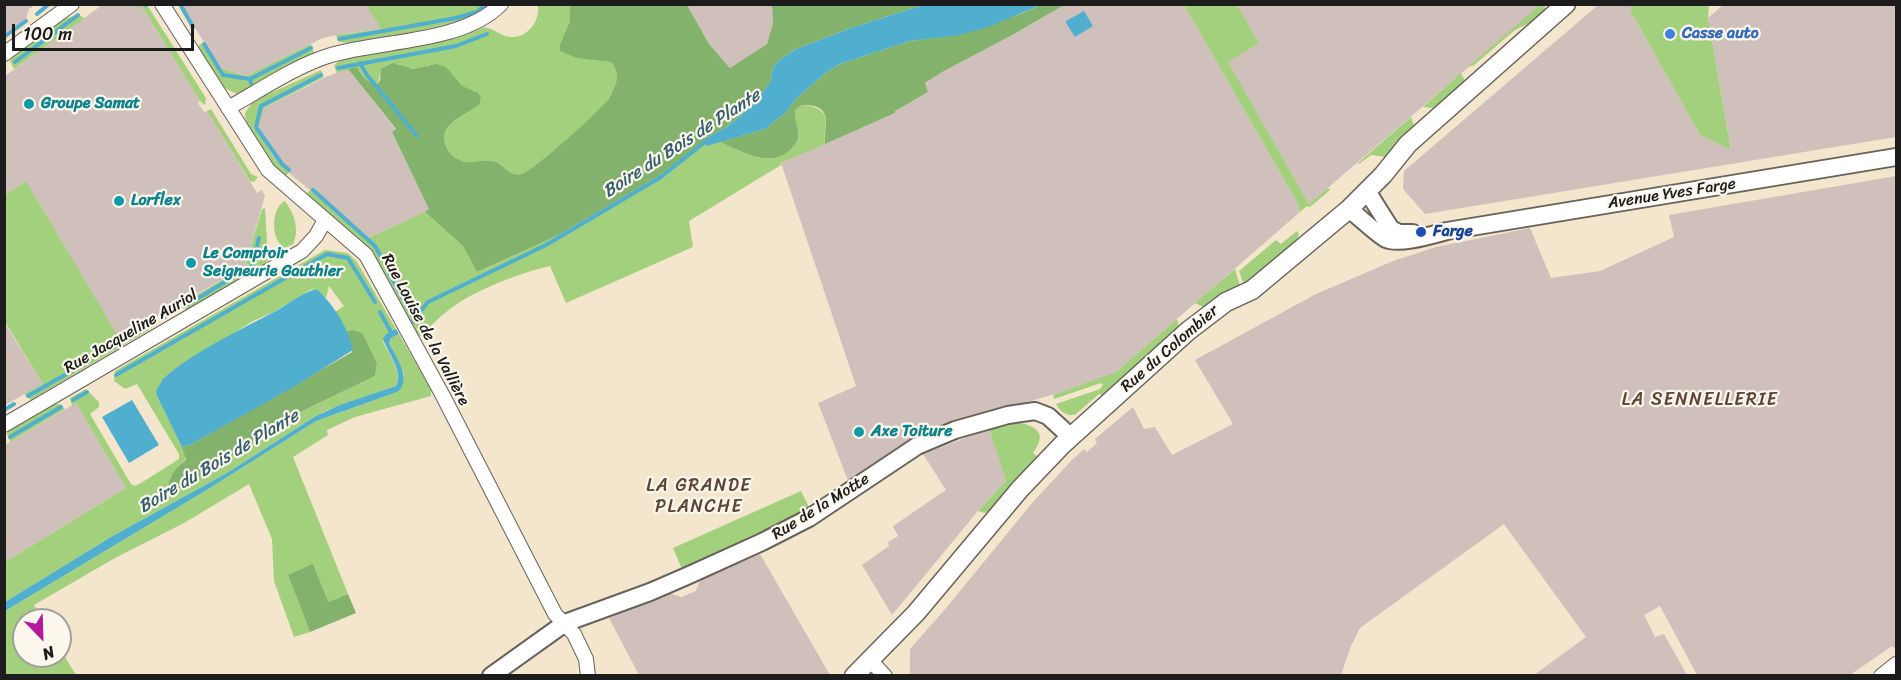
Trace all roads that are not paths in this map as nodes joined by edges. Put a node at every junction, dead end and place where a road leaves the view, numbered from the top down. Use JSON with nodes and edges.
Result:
{"nodes":[{"id":1,"x":72,"y":4,"type":"edge"},
{"id":2,"x":162,"y":4,"type":"edge"},
{"id":3,"x":501,"y":4,"type":"edge"},
{"id":4,"x":1566,"y":4,"type":"edge"},
{"id":5,"x":4,"y":54,"type":"edge"},
{"id":6,"x":228,"y":108,"type":"junction"},
{"id":7,"x":1896,"y":157,"type":"edge"},
{"id":8,"x":1367,"y":191,"type":"junction"},
{"id":9,"x":1349,"y":208,"type":"junction"},
{"id":10,"x":326,"y":220,"type":"junction"},
{"id":11,"x":1447,"y":231,"type":"junction"},
{"id":12,"x":4,"y":425,"type":"edge"},
{"id":13,"x":1066,"y":441,"type":"junction"},
{"id":14,"x":565,"y":623,"type":"junction"},
{"id":15,"x":870,"y":660,"type":"junction"},
{"id":16,"x":1896,"y":664,"type":"edge"},
{"id":17,"x":491,"y":675,"type":"edge"},
{"id":18,"x":588,"y":675,"type":"edge"},
{"id":19,"x":854,"y":675,"type":"edge"},
{"id":20,"x":885,"y":675,"type":"edge"},
{"id":21,"x":1881,"y":675,"type":"edge"}],
"edges":[{"from":1,"to":5,"type":"street"},
{"from":2,"to":6,"type":"street","name":"Rue Louise de la Vallière"},
{"from":3,"to":6,"type":"street"},
{"from":4,"to":8,"type":"main road","name":"Rue du Colombier"},
{"from":6,"to":10,"type":"street","name":"Rue Louise de la Vallière"},
{"from":7,"to":11,"type":"street","name":"Avenue Yves Farge"},
{"from":8,"to":9,"type":"main road","name":"Rue du Colombier"},
{"from":8,"to":11,"type":"street","name":"Avenue Yves Farge"},
{"from":9,"to":11,"type":"street","name":"Avenue Yves Farge"},
{"from":9,"to":13,"type":"main road","name":"Rue du Colombier"},
{"from":10,"to":12,"type":"street","name":"Rue Jacqueline Auriol"},
{"from":10,"to":14,"type":"street","name":"Rue Louise de la Vallière"},
{"from":13,"to":14,"type":"street","name":"Rue de la Motte"},
{"from":13,"to":15,"type":"main road","name":"Rue du Colombier"},
{"from":14,"to":17,"type":"street","name":"Rue de la Motte"},
{"from":14,"to":18,"type":"street","name":"Rue Louise de la Vallière"},
{"from":15,"to":19,"type":"main road","name":"Rue du Colombier"},
{"from":15,"to":20,"type":"street"},
{"from":16,"to":21,"type":"street"}]}
